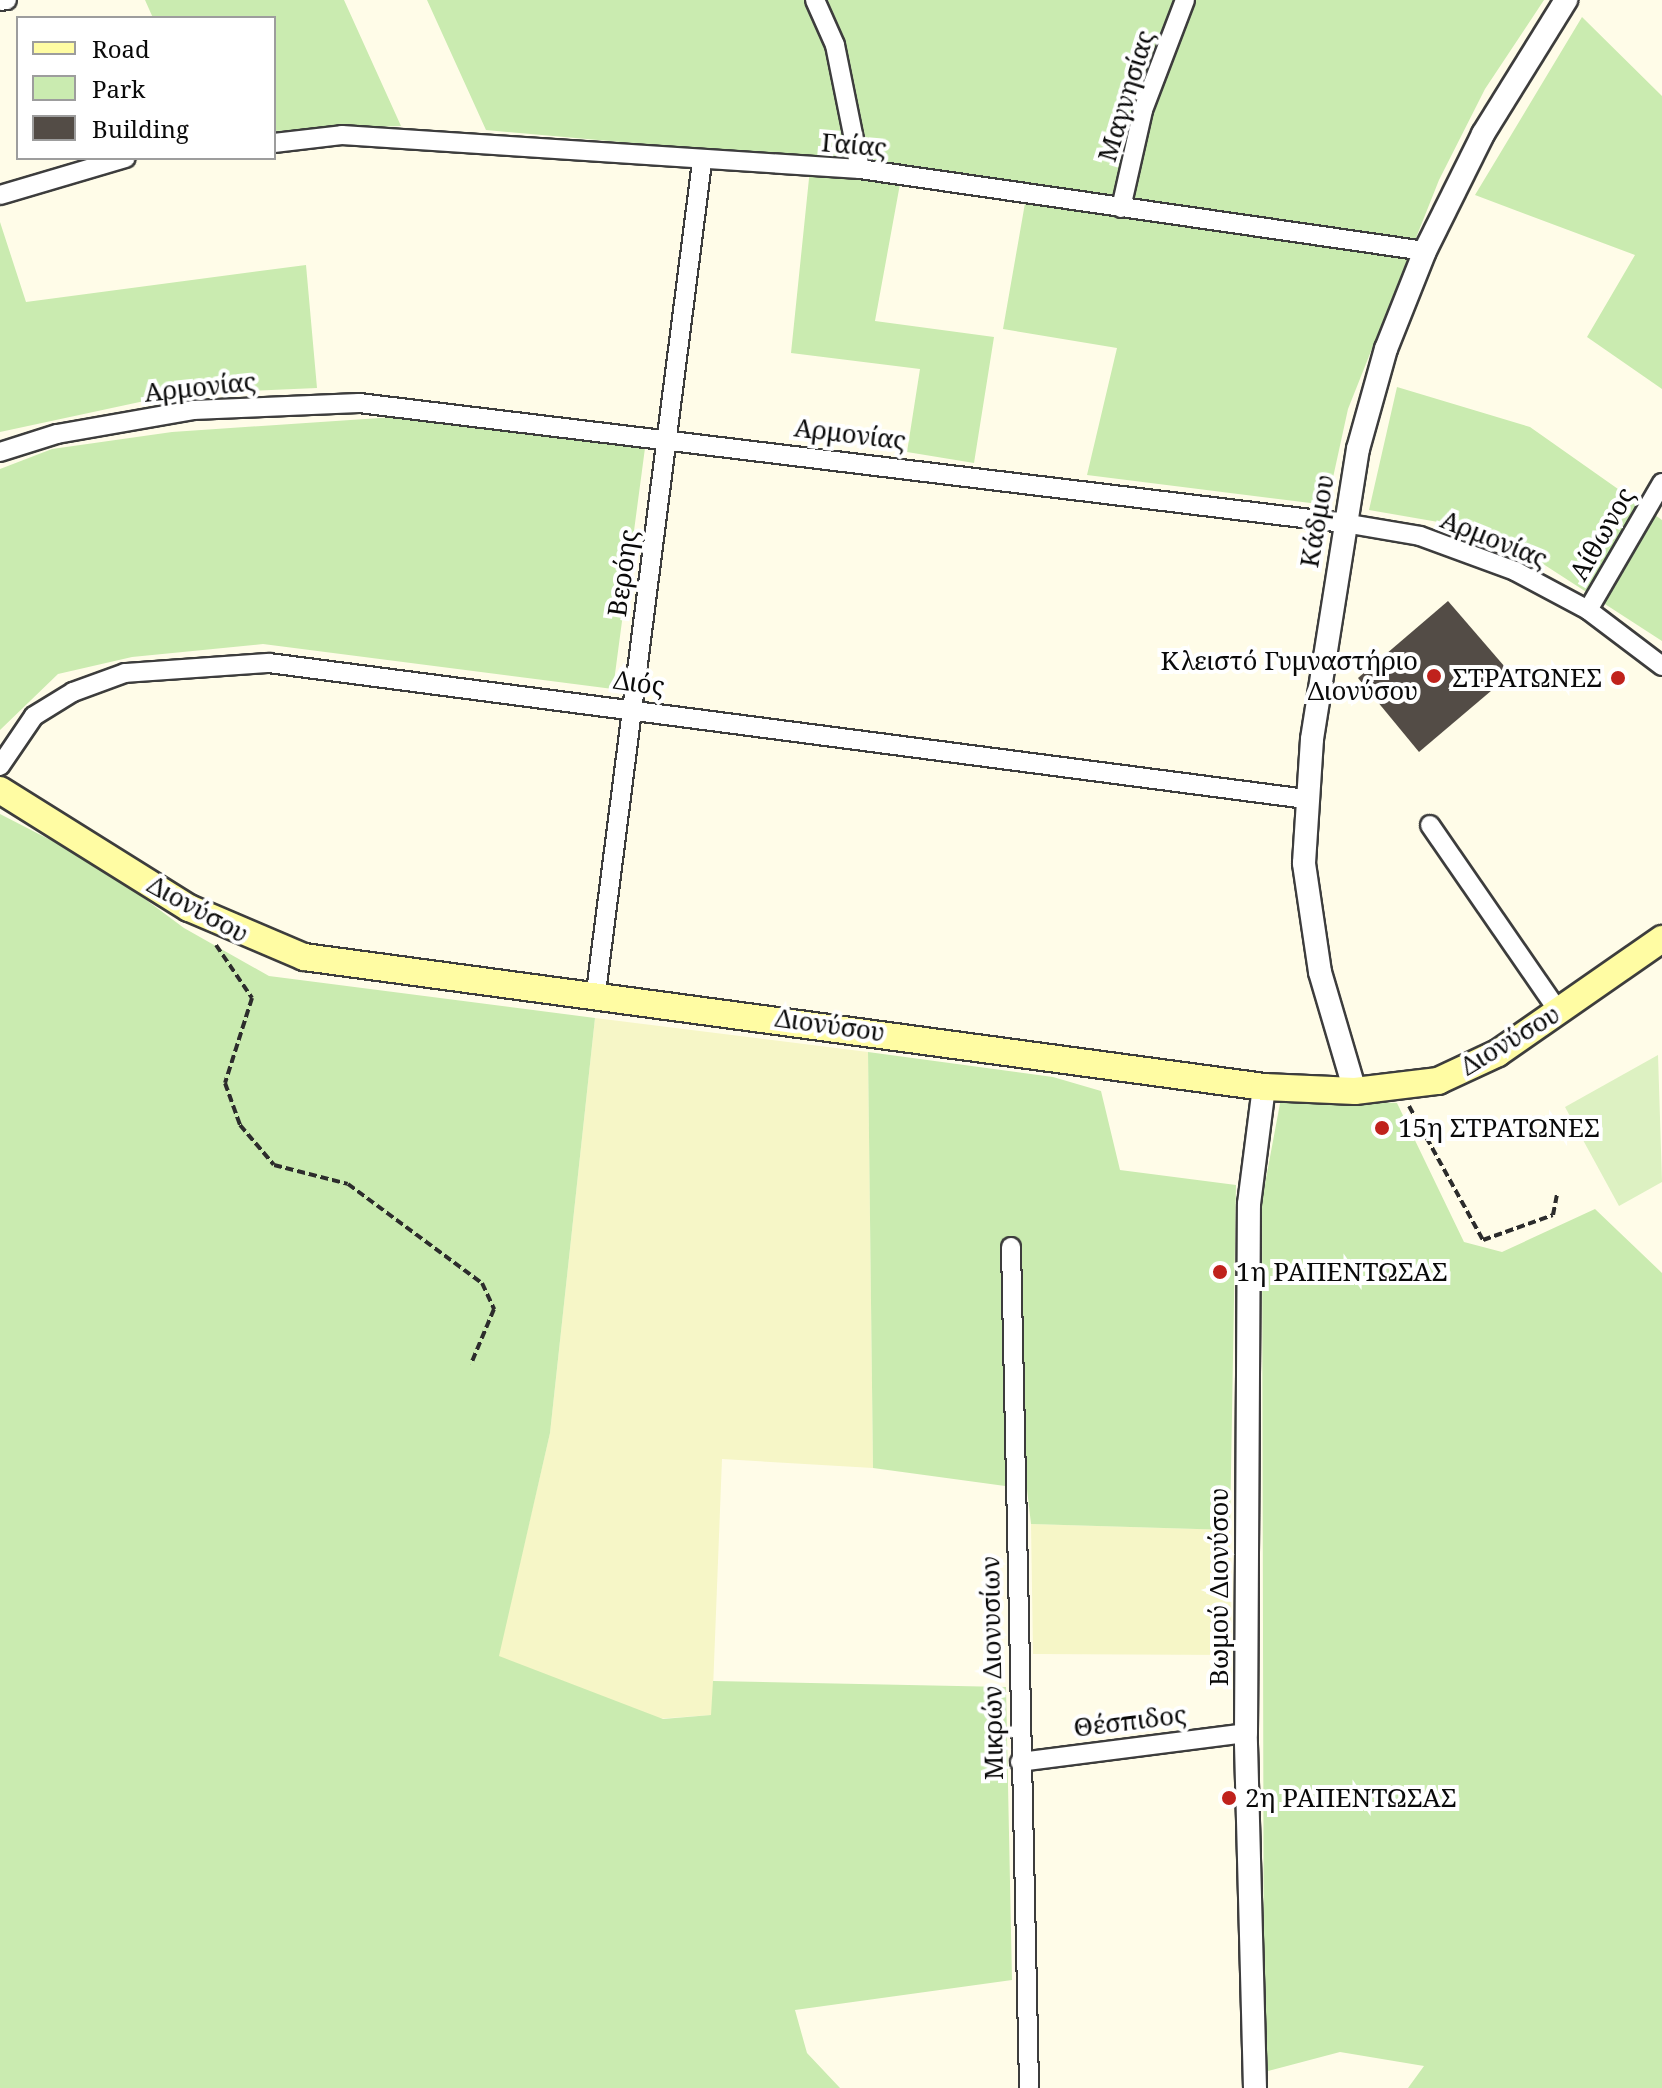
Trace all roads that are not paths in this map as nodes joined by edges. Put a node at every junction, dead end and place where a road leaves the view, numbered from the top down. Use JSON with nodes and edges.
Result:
{"nodes":[{"id":1,"x":7,"y":0,"type":"edge"},
{"id":2,"x":815,"y":0,"type":"edge"},
{"id":3,"x":1185,"y":0,"type":"edge"},
{"id":4,"x":1566,"y":0,"type":"edge"},
{"id":5,"x":0,"y":1,"type":"edge"},
{"id":6,"x":276,"y":143,"type":"edge"},
{"id":7,"x":119,"y":160,"type":"edge"},
{"id":8,"x":702,"y":162,"type":"junction"},
{"id":9,"x":860,"y":169,"type":"junction"},
{"id":10,"x":0,"y":195,"type":"edge"},
{"id":11,"x":1121,"y":208,"type":"junction"},
{"id":12,"x":1425,"y":251,"type":"junction"},
{"id":13,"x":668,"y":437,"type":"junction"},
{"id":14,"x":0,"y":452,"type":"edge"},
{"id":15,"x":1662,"y":483,"type":"edge"},
{"id":16,"x":1344,"y":523,"type":"junction"},
{"id":17,"x":1588,"y":610,"type":"junction"},
{"id":18,"x":1662,"y":666,"type":"edge"},
{"id":19,"x":631,"y":708,"type":"junction"},
{"id":20,"x":0,"y":766,"type":"edge"},
{"id":21,"x":0,"y":790,"type":"edge"},
{"id":22,"x":1306,"y":799,"type":"junction"},
{"id":23,"x":1430,"y":825,"type":"dead end"},
{"id":24,"x":1662,"y":939,"type":"edge"},
{"id":25,"x":596,"y":992,"type":"junction"},
{"id":26,"x":1559,"y":1012,"type":"junction"},
{"id":27,"x":1264,"y":1087,"type":"junction"},
{"id":28,"x":1355,"y":1091,"type":"junction"},
{"id":29,"x":1011,"y":1247,"type":"dead end"},
{"id":30,"x":1246,"y":1733,"type":"junction"},
{"id":31,"x":1020,"y":1762,"type":"junction"},
{"id":32,"x":1029,"y":2088,"type":"edge"},
{"id":33,"x":1255,"y":2088,"type":"edge"}],
"edges":[{"from":1,"to":5,"type":"street"},
{"from":2,"to":9,"type":"street"},
{"from":3,"to":11,"type":"street","name":"Μαγνησίας"},
{"from":4,"to":12,"type":"street","name":"Κάδμου"},
{"from":6,"to":8,"type":"street","name":"Γαίας"},
{"from":7,"to":10,"type":"street"},
{"from":8,"to":9,"type":"street","name":"Γαίας"},
{"from":8,"to":13,"type":"street","name":"Βερόης"},
{"from":9,"to":11,"type":"street","name":"Γαίας"},
{"from":11,"to":12,"type":"street","name":"Γαίας"},
{"from":12,"to":16,"type":"street","name":"Κάδμου"},
{"from":13,"to":14,"type":"street","name":"Αρμονίας"},
{"from":13,"to":16,"type":"street","name":"Αρμονίας"},
{"from":13,"to":19,"type":"street","name":"Βερόης"},
{"from":15,"to":17,"type":"street","name":"Αίθωνος"},
{"from":16,"to":17,"type":"street","name":"Αρμονίας"},
{"from":16,"to":22,"type":"street","name":"Κάδμου"},
{"from":17,"to":18,"type":"street","name":"Αρμονίας"},
{"from":19,"to":20,"type":"street","name":"Διός"},
{"from":19,"to":22,"type":"street","name":"Διός"},
{"from":19,"to":25,"type":"street","name":"Βερόης"},
{"from":21,"to":25,"type":"main road","name":"Διονύσου"},
{"from":22,"to":28,"type":"street","name":"Κάδμου"},
{"from":23,"to":26,"type":"street"},
{"from":24,"to":26,"type":"main road","name":"Διονύσου"},
{"from":25,"to":27,"type":"main road","name":"Διονύσου"},
{"from":26,"to":28,"type":"main road","name":"Διονύσου"},
{"from":27,"to":28,"type":"main road","name":"Διονύσου"},
{"from":27,"to":30,"type":"street","name":"Βωμού Διονύσου"},
{"from":29,"to":31,"type":"street","name":"Μικρών Διονυσίων"},
{"from":30,"to":31,"type":"street","name":"Θέσπιδος"},
{"from":30,"to":33,"type":"street","name":"Βωμού Διονύσου"},
{"from":31,"to":32,"type":"street","name":"Μικρών Διονυσίων"}]}
